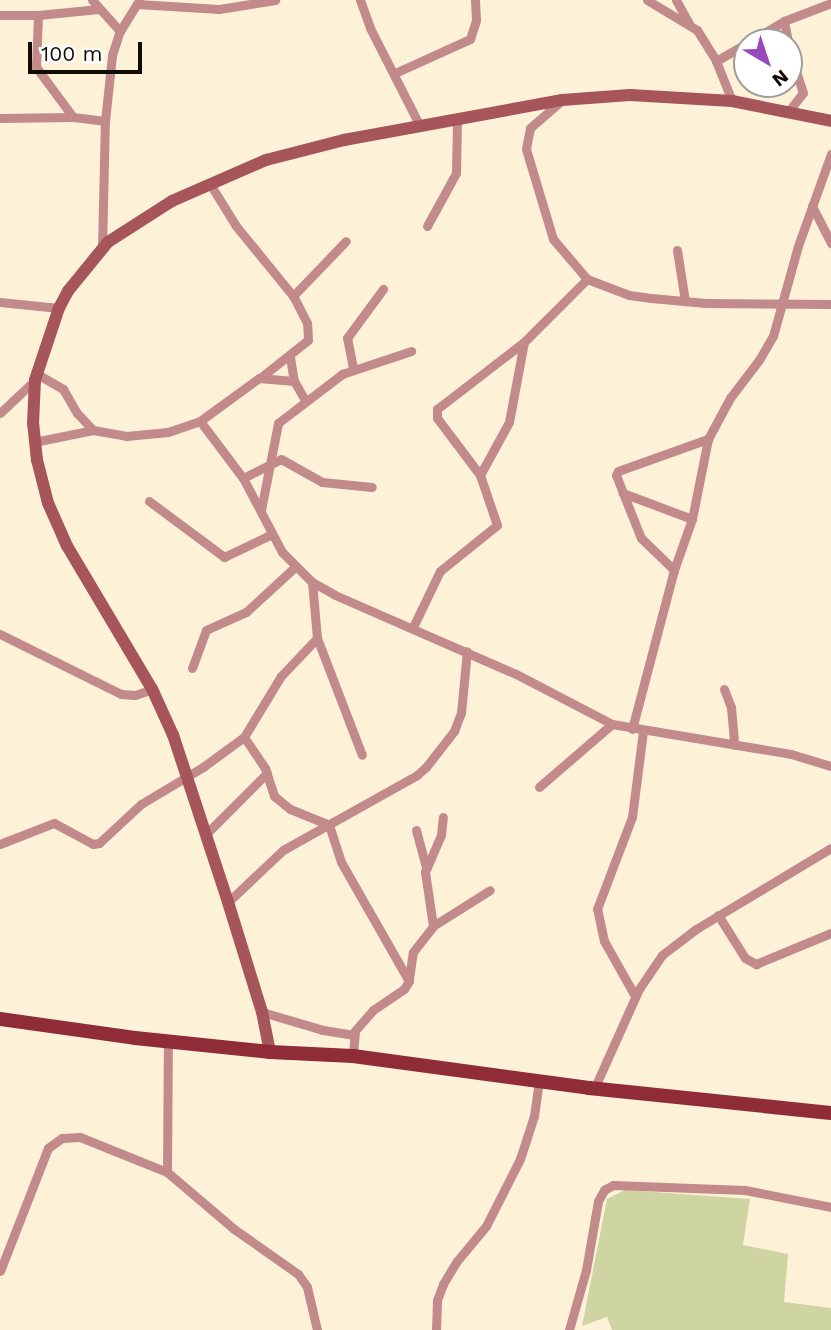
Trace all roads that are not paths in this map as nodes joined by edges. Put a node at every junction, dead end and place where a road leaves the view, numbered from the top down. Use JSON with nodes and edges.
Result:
{"nodes":[{"id":1,"x":92,"y":0,"type":"edge"},
{"id":2,"x":275,"y":0,"type":"edge"},
{"id":3,"x":360,"y":0,"type":"edge"},
{"id":4,"x":475,"y":0,"type":"edge"},
{"id":5,"x":647,"y":0,"type":"edge"},
{"id":6,"x":676,"y":0,"type":"edge"},
{"id":7,"x":138,"y":2,"type":"edge"},
{"id":8,"x":831,"y":3,"type":"edge"},
{"id":9,"x":99,"y":9,"type":"junction"},
{"id":10,"x":0,"y":15,"type":"edge"},
{"id":11,"x":38,"y":15,"type":"junction"},
{"id":12,"x":784,"y":21,"type":"junction"},
{"id":13,"x":691,"y":25,"type":"junction"},
{"id":14,"x":772,"y":28,"type":"edge"},
{"id":15,"x":785,"y":28,"type":"edge"},
{"id":16,"x":120,"y":31,"type":"junction"},
{"id":17,"x":733,"y":51,"type":"edge"},
{"id":18,"x":716,"y":61,"type":"junction"},
{"id":19,"x":395,"y":73,"type":"junction"},
{"id":20,"x":799,"y":98,"type":"edge"},
{"id":21,"x":562,"y":100,"type":"junction"},
{"id":22,"x":732,"y":101,"type":"junction"},
{"id":23,"x":788,"y":112,"type":"junction"},
{"id":24,"x":73,"y":117,"type":"junction"},
{"id":25,"x":0,"y":118,"type":"edge"},
{"id":26,"x":457,"y":119,"type":"junction"},
{"id":27,"x":105,"y":121,"type":"junction"},
{"id":28,"x":831,"y":121,"type":"edge"},
{"id":29,"x":420,"y":125,"type":"junction"},
{"id":30,"x":831,"y":154,"type":"edge"},
{"id":31,"x":210,"y":184,"type":"junction"},
{"id":32,"x":812,"y":206,"type":"junction"},
{"id":33,"x":427,"y":226,"type":"dead end"},
{"id":34,"x":346,"y":241,"type":"dead end"},
{"id":35,"x":831,"y":243,"type":"edge"},
{"id":36,"x":102,"y":249,"type":"junction"},
{"id":37,"x":677,"y":250,"type":"dead end"},
{"id":38,"x":587,"y":279,"type":"junction"},
{"id":39,"x":383,"y":289,"type":"dead end"},
{"id":40,"x":293,"y":296,"type":"junction"},
{"id":41,"x":685,"y":301,"type":"junction"},
{"id":42,"x":0,"y":302,"type":"edge"},
{"id":43,"x":782,"y":304,"type":"junction"},
{"id":44,"x":831,"y":304,"type":"edge"},
{"id":45,"x":59,"y":308,"type":"junction"},
{"id":46,"x":523,"y":342,"type":"junction"},
{"id":47,"x":411,"y":351,"type":"dead end"},
{"id":48,"x":290,"y":357,"type":"junction"},
{"id":49,"x":353,"y":368,"type":"junction"},
{"id":50,"x":36,"y":377,"type":"junction"},
{"id":51,"x":259,"y":379,"type":"junction"},
{"id":52,"x":294,"y":381,"type":"junction"},
{"id":53,"x":305,"y":400,"type":"junction"},
{"id":54,"x":0,"y":413,"type":"edge"},
{"id":55,"x":200,"y":421,"type":"junction"},
{"id":56,"x":93,"y":430,"type":"junction"},
{"id":57,"x":708,"y":439,"type":"junction"},
{"id":58,"x":34,"y":442,"type":"junction"},
{"id":59,"x":272,"y":461,"type":"junction"},
{"id":60,"x":480,"y":475,"type":"junction"},
{"id":61,"x":243,"y":478,"type":"junction"},
{"id":62,"x":372,"y":486,"type":"dead end"},
{"id":63,"x":623,"y":493,"type":"junction"},
{"id":64,"x":149,"y":501,"type":"dead end"},
{"id":65,"x":261,"y":510,"type":"junction"},
{"id":66,"x":692,"y":519,"type":"junction"},
{"id":67,"x":272,"y":534,"type":"junction"},
{"id":68,"x":295,"y":568,"type":"junction"},
{"id":69,"x":674,"y":570,"type":"junction"},
{"id":70,"x":312,"y":582,"type":"junction"},
{"id":71,"x":413,"y":628,"type":"junction"},
{"id":72,"x":0,"y":634,"type":"edge"},
{"id":73,"x":317,"y":638,"type":"junction"},
{"id":74,"x":467,"y":651,"type":"junction"},
{"id":75,"x":192,"y":668,"type":"dead end"},
{"id":76,"x":152,"y":689,"type":"junction"},
{"id":77,"x":724,"y":689,"type":"dead end"},
{"id":78,"x":612,"y":724,"type":"junction"},
{"id":79,"x":632,"y":729,"type":"junction"},
{"id":80,"x":643,"y":731,"type":"junction"},
{"id":81,"x":244,"y":737,"type":"junction"},
{"id":82,"x":734,"y":745,"type":"junction"},
{"id":83,"x":362,"y":755,"type":"dead end"},
{"id":84,"x":831,"y":766,"type":"edge"},
{"id":85,"x":267,"y":773,"type":"junction"},
{"id":86,"x":188,"y":775,"type":"junction"},
{"id":87,"x":539,"y":787,"type":"dead end"},
{"id":88,"x":443,"y":817,"type":"dead end"},
{"id":89,"x":329,"y":825,"type":"junction"},
{"id":90,"x":416,"y":830,"type":"dead end"},
{"id":91,"x":206,"y":834,"type":"junction"},
{"id":92,"x":0,"y":844,"type":"edge"},
{"id":93,"x":831,"y":848,"type":"edge"},
{"id":94,"x":426,"y":867,"type":"junction"},
{"id":95,"x":490,"y":890,"type":"dead end"},
{"id":96,"x":228,"y":902,"type":"junction"},
{"id":97,"x":718,"y":915,"type":"junction"},
{"id":98,"x":432,"y":926,"type":"junction"},
{"id":99,"x":831,"y":933,"type":"edge"},
{"id":100,"x":409,"y":981,"type":"junction"},
{"id":101,"x":635,"y":996,"type":"junction"},
{"id":102,"x":261,"y":1012,"type":"junction"},
{"id":103,"x":0,"y":1019,"type":"edge"},
{"id":104,"x":354,"y":1035,"type":"junction"},
{"id":105,"x":168,"y":1041,"type":"junction"},
{"id":106,"x":270,"y":1052,"type":"junction"},
{"id":107,"x":353,"y":1056,"type":"junction"},
{"id":108,"x":539,"y":1080,"type":"junction"},
{"id":109,"x":594,"y":1089,"type":"junction"},
{"id":110,"x":831,"y":1113,"type":"edge"},
{"id":111,"x":167,"y":1172,"type":"junction"},
{"id":112,"x":831,"y":1207,"type":"edge"},
{"id":113,"x":0,"y":1271,"type":"edge"},
{"id":114,"x":317,"y":1330,"type":"edge"},
{"id":115,"x":436,"y":1330,"type":"edge"},
{"id":116,"x":569,"y":1330,"type":"edge"}],
"edges":[{"from":1,"to":9,"type":"street"},
{"from":2,"to":7,"type":"street"},
{"from":3,"to":19,"type":"street"},
{"from":4,"to":19,"type":"street"},
{"from":5,"to":13,"type":"street"},
{"from":6,"to":13,"type":"street"},
{"from":7,"to":16,"type":"street"},
{"from":8,"to":12,"type":"street"},
{"from":9,"to":11,"type":"street"},
{"from":9,"to":16,"type":"street"},
{"from":10,"to":11,"type":"street"},
{"from":11,"to":24,"type":"street"},
{"from":12,"to":14,"type":"street"},
{"from":12,"to":15,"type":"street"},
{"from":13,"to":18,"type":"street"},
{"from":16,"to":27,"type":"street"},
{"from":17,"to":18,"type":"street"},
{"from":18,"to":22,"type":"street"},
{"from":19,"to":29,"type":"street"},
{"from":20,"to":23,"type":"street"},
{"from":21,"to":22,"type":"street"},
{"from":21,"to":26,"type":"street"},
{"from":21,"to":38,"type":"street"},
{"from":22,"to":23,"type":"street"},
{"from":23,"to":28,"type":"street"},
{"from":24,"to":25,"type":"street"},
{"from":24,"to":27,"type":"street"},
{"from":26,"to":29,"type":"street"},
{"from":26,"to":33,"type":"street"},
{"from":27,"to":36,"type":"street"},
{"from":29,"to":31,"type":"street"},
{"from":30,"to":32,"type":"street"},
{"from":31,"to":36,"type":"street"},
{"from":31,"to":40,"type":"street"},
{"from":32,"to":35,"type":"street"},
{"from":32,"to":43,"type":"street"},
{"from":34,"to":40,"type":"street"},
{"from":36,"to":45,"type":"street"},
{"from":37,"to":41,"type":"street"},
{"from":38,"to":41,"type":"street"},
{"from":38,"to":46,"type":"street"},
{"from":39,"to":49,"type":"street"},
{"from":40,"to":48,"type":"street"},
{"from":41,"to":43,"type":"street"},
{"from":42,"to":45,"type":"street"},
{"from":43,"to":44,"type":"street"},
{"from":43,"to":57,"type":"street"},
{"from":45,"to":50,"type":"street"},
{"from":46,"to":60,"type":"street"},
{"from":46,"to":60,"type":"street"},
{"from":47,"to":49,"type":"street"},
{"from":48,"to":51,"type":"street"},
{"from":48,"to":52,"type":"street"},
{"from":49,"to":53,"type":"street"},
{"from":50,"to":54,"type":"street"},
{"from":50,"to":56,"type":"street"},
{"from":50,"to":58,"type":"street"},
{"from":51,"to":52,"type":"street"},
{"from":51,"to":55,"type":"street"},
{"from":52,"to":53,"type":"street"},
{"from":53,"to":59,"type":"street"},
{"from":55,"to":56,"type":"street"},
{"from":55,"to":61,"type":"street"},
{"from":56,"to":58,"type":"street"},
{"from":57,"to":63,"type":"street"},
{"from":57,"to":66,"type":"street"},
{"from":58,"to":76,"type":"street"},
{"from":59,"to":61,"type":"street"},
{"from":59,"to":62,"type":"street"},
{"from":59,"to":65,"type":"street"},
{"from":60,"to":71,"type":"street"},
{"from":61,"to":65,"type":"street"},
{"from":63,"to":66,"type":"street"},
{"from":63,"to":69,"type":"street"},
{"from":64,"to":67,"type":"street"},
{"from":65,"to":67,"type":"street"},
{"from":66,"to":69,"type":"street"},
{"from":67,"to":68,"type":"street"},
{"from":68,"to":70,"type":"street"},
{"from":68,"to":75,"type":"street"},
{"from":69,"to":79,"type":"street"},
{"from":70,"to":71,"type":"street"},
{"from":70,"to":73,"type":"street"},
{"from":71,"to":74,"type":"street"},
{"from":72,"to":76,"type":"street"},
{"from":73,"to":81,"type":"street"},
{"from":73,"to":83,"type":"street"},
{"from":74,"to":78,"type":"street"},
{"from":74,"to":89,"type":"street"},
{"from":76,"to":86,"type":"street"},
{"from":77,"to":82,"type":"street"},
{"from":78,"to":79,"type":"street"},
{"from":78,"to":87,"type":"street"},
{"from":79,"to":80,"type":"street"},
{"from":80,"to":82,"type":"street"},
{"from":80,"to":101,"type":"street"},
{"from":81,"to":85,"type":"street"},
{"from":81,"to":86,"type":"street"},
{"from":82,"to":84,"type":"street"},
{"from":85,"to":89,"type":"street"},
{"from":85,"to":91,"type":"street"},
{"from":86,"to":91,"type":"street"},
{"from":86,"to":92,"type":"street"},
{"from":88,"to":94,"type":"street"},
{"from":89,"to":96,"type":"street"},
{"from":89,"to":100,"type":"street"},
{"from":90,"to":94,"type":"street"},
{"from":91,"to":96,"type":"street"},
{"from":93,"to":97,"type":"street"},
{"from":94,"to":98,"type":"street"},
{"from":95,"to":98,"type":"street"},
{"from":96,"to":102,"type":"street"},
{"from":97,"to":99,"type":"street"},
{"from":97,"to":101,"type":"street"},
{"from":98,"to":100,"type":"street"},
{"from":100,"to":104,"type":"street"},
{"from":101,"to":109,"type":"street"},
{"from":102,"to":104,"type":"street"},
{"from":102,"to":106,"type":"street"},
{"from":103,"to":105,"type":"main road"},
{"from":104,"to":107,"type":"street"},
{"from":105,"to":106,"type":"main road"},
{"from":105,"to":111,"type":"street"},
{"from":106,"to":107,"type":"main road"},
{"from":107,"to":108,"type":"main road"},
{"from":108,"to":109,"type":"main road"},
{"from":108,"to":115,"type":"street"},
{"from":109,"to":110,"type":"main road"},
{"from":111,"to":113,"type":"street"},
{"from":111,"to":114,"type":"street"},
{"from":112,"to":116,"type":"street"}]}
